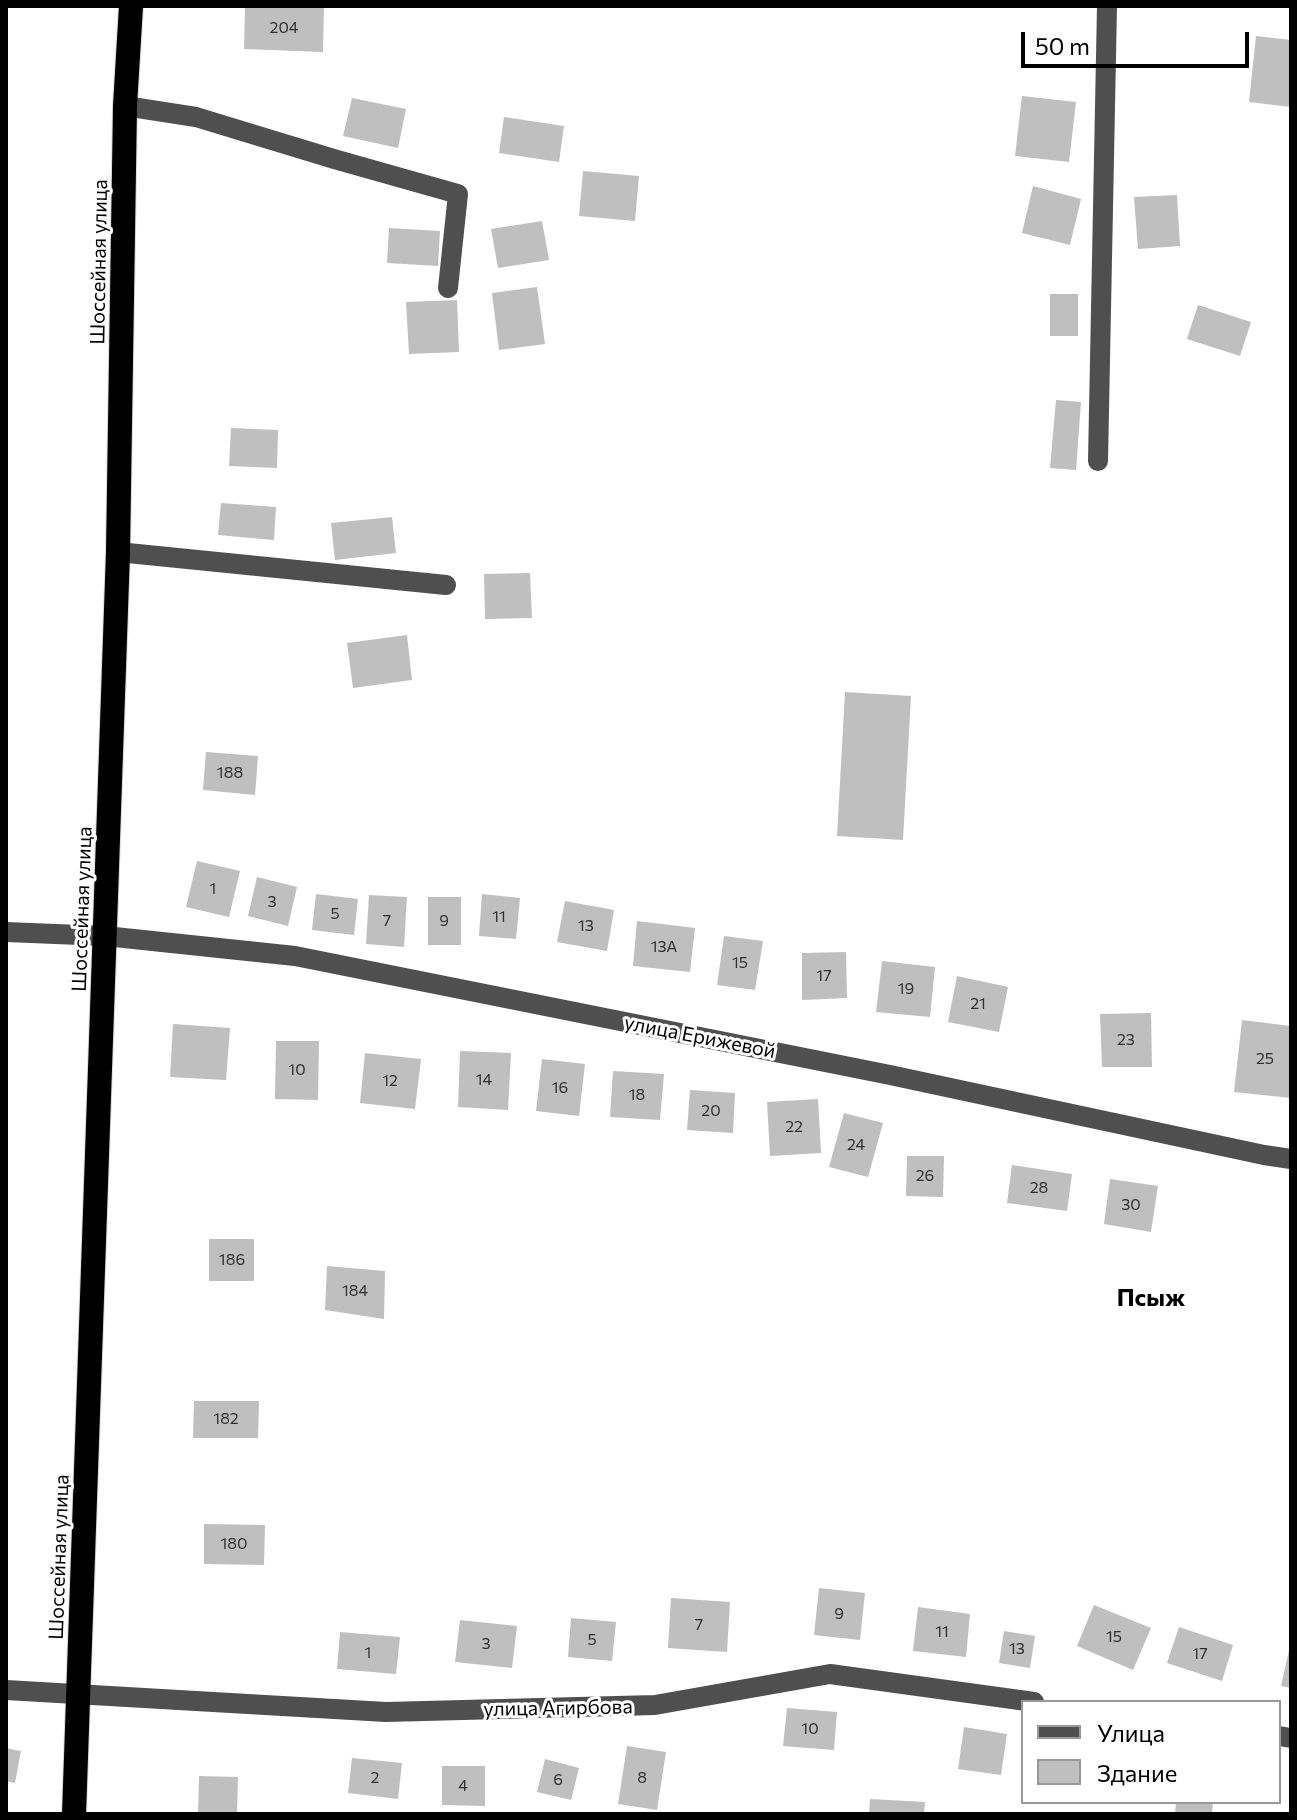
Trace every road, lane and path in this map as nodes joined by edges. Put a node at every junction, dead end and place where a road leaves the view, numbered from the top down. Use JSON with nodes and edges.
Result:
{"nodes":[{"id":1,"x":131,"y":6,"type":"edge"},
{"id":2,"x":1107,"y":6,"type":"edge"},
{"id":3,"x":125,"y":106,"type":"junction"},
{"id":4,"x":448,"y":288,"type":"dead end"},
{"id":5,"x":1098,"y":461,"type":"dead end"},
{"id":6,"x":118,"y":552,"type":"junction"},
{"id":7,"x":446,"y":585,"type":"dead end"},
{"id":8,"x":6,"y":932,"type":"edge"},
{"id":9,"x":105,"y":936,"type":"junction"},
{"id":10,"x":1291,"y":1159,"type":"edge"},
{"id":11,"x":6,"y":1690,"type":"edge"},
{"id":12,"x":78,"y":1693,"type":"junction"},
{"id":13,"x":1021,"y":1700,"type":"edge"},
{"id":14,"x":74,"y":1814,"type":"edge"}],
"edges":[{"from":1,"to":3,"type":"highway","name":"Шоссейная улица"},
{"from":2,"to":5,"type":"street"},
{"from":3,"to":4,"type":"street"},
{"from":3,"to":6,"type":"highway","name":"Шоссейная улица"},
{"from":6,"to":7,"type":"street"},
{"from":6,"to":9,"type":"highway","name":"Шоссейная улица"},
{"from":8,"to":9,"type":"street","name":"улица Ерижевой"},
{"from":9,"to":10,"type":"street","name":"улица Ерижевой"},
{"from":9,"to":12,"type":"highway","name":"Шоссейная улица"},
{"from":11,"to":12,"type":"street","name":"улица Агирбова"},
{"from":12,"to":13,"type":"street","name":"улица Агирбова"},
{"from":12,"to":14,"type":"highway","name":"Шоссейная улица"}]}
